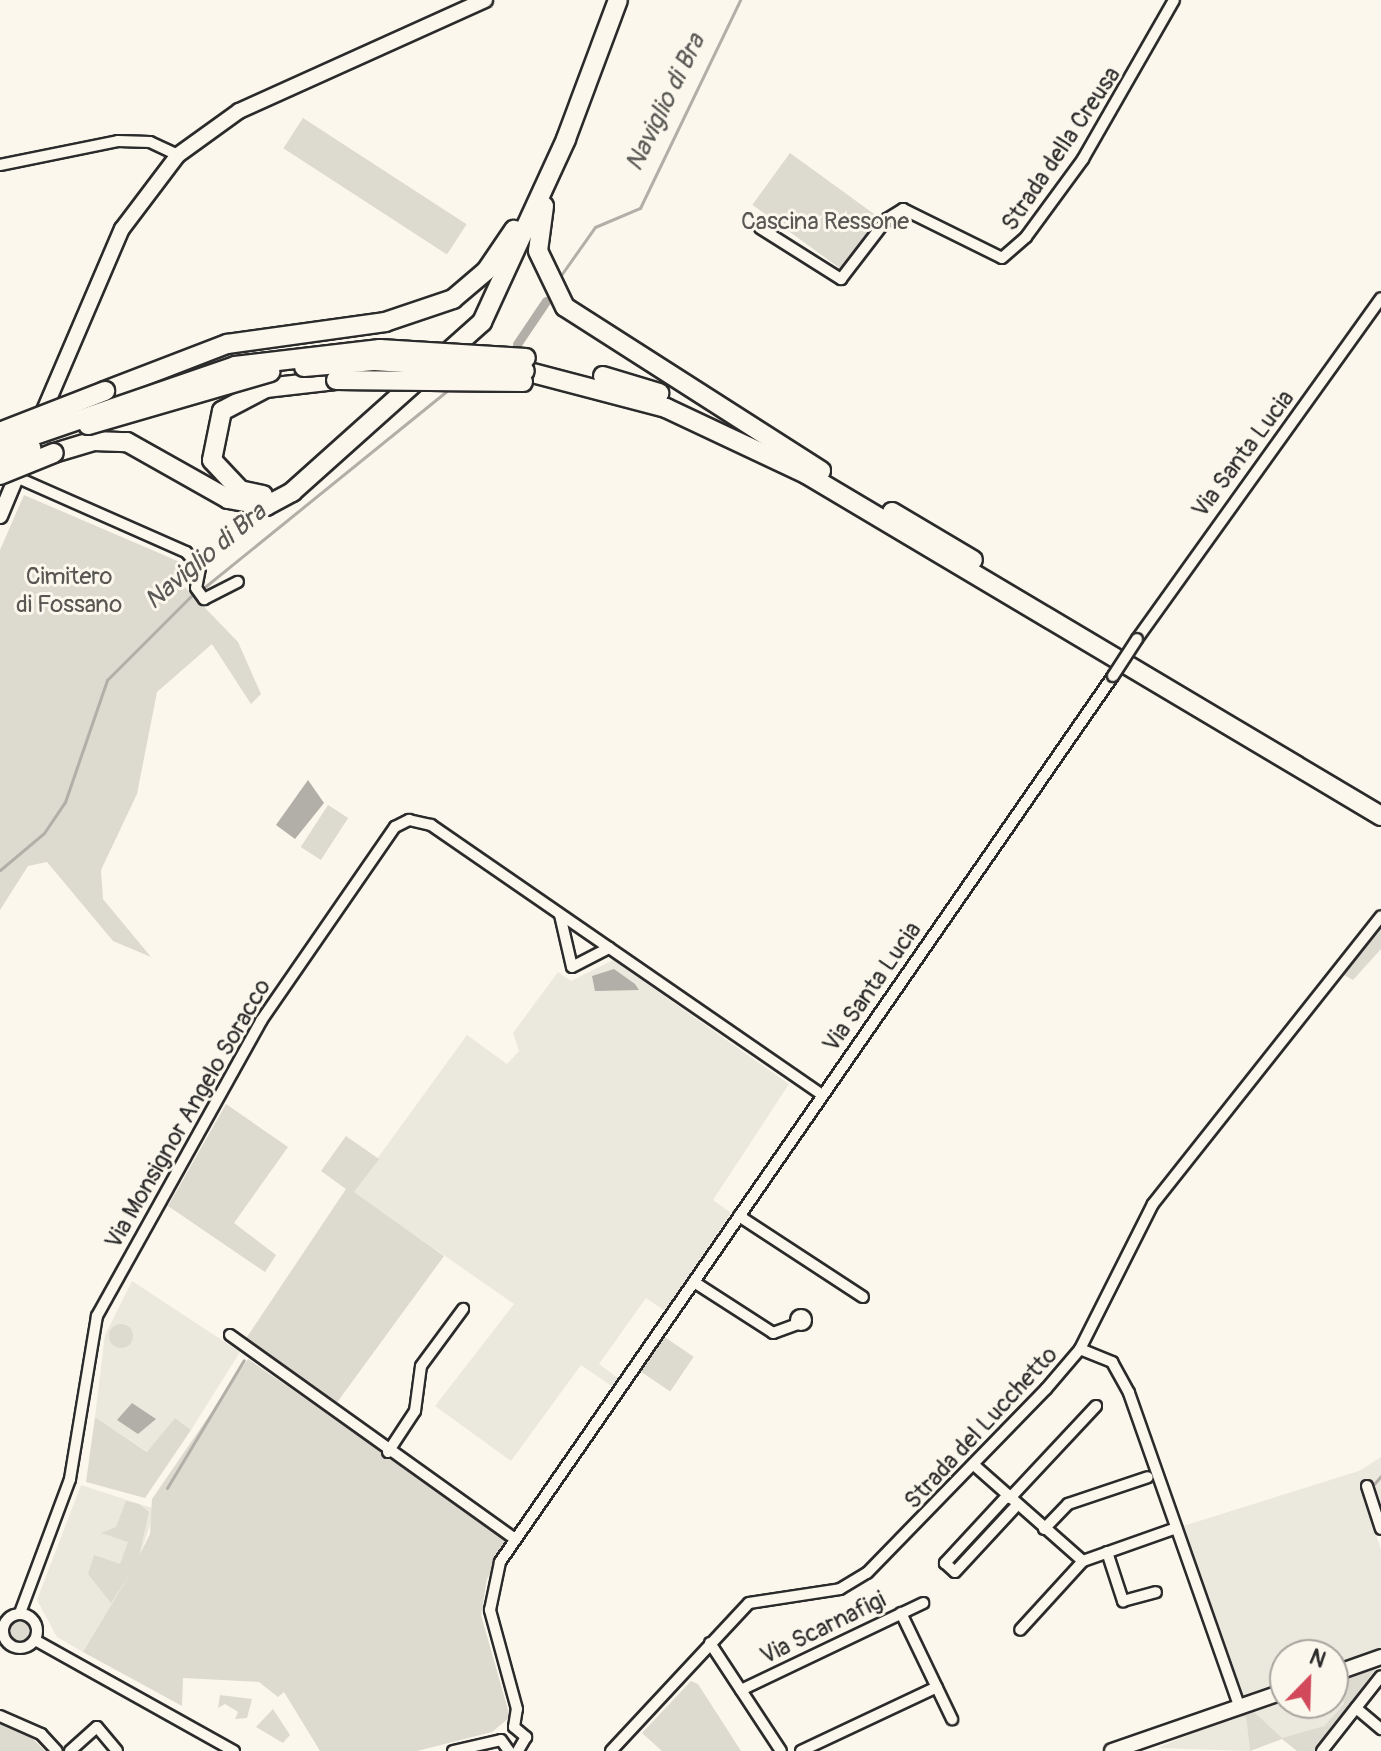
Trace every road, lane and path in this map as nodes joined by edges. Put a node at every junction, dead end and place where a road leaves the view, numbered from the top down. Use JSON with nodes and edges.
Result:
{"nodes":[{"id":1,"x":485,"y":0,"type":"edge"},
{"id":2,"x":610,"y":0,"type":"edge"},
{"id":3,"x":618,"y":0,"type":"edge"},
{"id":4,"x":1174,"y":0,"type":"edge"},
{"id":5,"x":561,"y":137,"type":"junction"},
{"id":6,"x":178,"y":155,"type":"junction"},
{"id":7,"x":0,"y":165,"type":"edge"},
{"id":8,"x":760,"y":228,"type":"dead end"},
{"id":9,"x":1381,"y":298,"type":"edge"},
{"id":10,"x":525,"y":370,"type":"junction"},
{"id":11,"x":0,"y":432,"type":"edge"},
{"id":12,"x":0,"y":447,"type":"edge"},
{"id":13,"x":0,"y":461,"type":"edge"},
{"id":14,"x":821,"y":471,"type":"junction"},
{"id":15,"x":316,"y":472,"type":"junction"},
{"id":16,"x":8,"y":476,"type":"edge"},
{"id":17,"x":0,"y":516,"type":"edge"},
{"id":18,"x":238,"y":582,"type":"dead end"},
{"id":19,"x":1381,"y":802,"type":"edge"},
{"id":20,"x":1381,"y":816,"type":"edge"},
{"id":21,"x":560,"y":915,"type":"junction"},
{"id":22,"x":1381,"y":916,"type":"edge"},
{"id":23,"x":609,"y":948,"type":"junction"},
{"id":24,"x":821,"y":1094,"type":"junction"},
{"id":25,"x":739,"y":1216,"type":"junction"},
{"id":26,"x":694,"y":1282,"type":"junction"},
{"id":27,"x":863,"y":1297,"type":"dead end"},
{"id":28,"x":463,"y":1309,"type":"dead end"},
{"id":29,"x":798,"y":1324,"type":"dead end"},
{"id":30,"x":230,"y":1335,"type":"dead end"},
{"id":31,"x":1080,"y":1349,"type":"junction"},
{"id":32,"x":1096,"y":1406,"type":"dead end"},
{"id":33,"x":388,"y":1452,"type":"junction"},
{"id":34,"x":974,"y":1465,"type":"junction"},
{"id":35,"x":1148,"y":1477,"type":"dead end"},
{"id":36,"x":1367,"y":1486,"type":"dead end"},
{"id":37,"x":1012,"y":1499,"type":"junction"},
{"id":38,"x":1176,"y":1528,"type":"junction"},
{"id":39,"x":1044,"y":1529,"type":"junction"},
{"id":40,"x":1381,"y":1529,"type":"edge"},
{"id":41,"x":514,"y":1538,"type":"junction"},
{"id":42,"x":1107,"y":1552,"type":"junction"},
{"id":43,"x":1083,"y":1561,"type":"junction"},
{"id":44,"x":1156,"y":1592,"type":"dead end"},
{"id":45,"x":923,"y":1603,"type":"dead end"},
{"id":46,"x":20,"y":1613,"type":"junction"},
{"id":47,"x":901,"y":1613,"type":"junction"},
{"id":48,"x":1020,"y":1630,"type":"dead end"},
{"id":49,"x":2,"y":1639,"type":"edge"},
{"id":50,"x":35,"y":1640,"type":"junction"},
{"id":51,"x":710,"y":1643,"type":"junction"},
{"id":52,"x":1381,"y":1657,"type":"edge"},
{"id":53,"x":1349,"y":1668,"type":"edge"},
{"id":54,"x":1381,"y":1676,"type":"edge"},
{"id":55,"x":937,"y":1687,"type":"junction"},
{"id":56,"x":741,"y":1690,"type":"junction"},
{"id":57,"x":1269,"y":1696,"type":"edge"},
{"id":58,"x":1239,"y":1706,"type":"junction"},
{"id":59,"x":1356,"y":1708,"type":"junction"},
{"id":60,"x":0,"y":1716,"type":"edge"},
{"id":61,"x":952,"y":1719,"type":"dead end"},
{"id":62,"x":514,"y":1727,"type":"junction"},
{"id":63,"x":1381,"y":1729,"type":"edge"},
{"id":64,"x":501,"y":1740,"type":"junction"},
{"id":65,"x":522,"y":1750,"type":"edge"},
{"id":66,"x":57,"y":1751,"type":"edge"},
{"id":67,"x":70,"y":1751,"type":"edge"},
{"id":68,"x":117,"y":1751,"type":"edge"},
{"id":69,"x":234,"y":1751,"type":"edge"},
{"id":70,"x":453,"y":1751,"type":"edge"},
{"id":71,"x":509,"y":1751,"type":"edge"},
{"id":72,"x":611,"y":1751,"type":"edge"},
{"id":73,"x":781,"y":1751,"type":"edge"},
{"id":74,"x":801,"y":1751,"type":"edge"},
{"id":75,"x":1112,"y":1751,"type":"edge"},
{"id":76,"x":1322,"y":1751,"type":"edge"}],
"edges":[{"from":1,"to":6,"type":"main road"},
{"from":2,"to":5,"type":"highway"},
{"from":3,"to":5,"type":"highway"},
{"from":4,"to":8,"type":"street","name":"Strada della Creusa"},
{"from":5,"to":11,"type":"highway","bridge":true},
{"from":5,"to":14,"type":"highway"},
{"from":5,"to":15,"type":"highway"},
{"from":6,"to":7,"type":"street"},
{"from":6,"to":16,"type":"main road"},
{"from":9,"to":24,"type":"street","name":"Via Santa Lucia","bridge":true},
{"from":10,"to":12,"type":"highway","bridge":true},
{"from":10,"to":13,"type":"highway","bridge":true},
{"from":10,"to":14,"type":"highway"},
{"from":10,"to":15,"type":"highway","bridge":true},
{"from":10,"to":20,"type":"highway"},
{"from":14,"to":19,"type":"highway"},
{"from":15,"to":16,"type":"highway","bridge":true},
{"from":16,"to":17,"type":"main road"},
{"from":16,"to":18,"type":"street"},
{"from":21,"to":23,"type":"street","name":"Via Monsignor Angelo Soracco"},
{"from":21,"to":23,"type":"street"},
{"from":21,"to":46,"type":"street","name":"Via Monsignor Angelo Soracco"},
{"from":22,"to":31,"type":"street","name":"Strada del Lucchetto"},
{"from":23,"to":24,"type":"street","name":"Via Monsignor Angelo Soracco"},
{"from":24,"to":25,"type":"street","name":"Via Santa Lucia"},
{"from":25,"to":26,"type":"street","name":"Via Santa Lucia"},
{"from":25,"to":27,"type":"street"},
{"from":26,"to":29,"type":"street"},
{"from":26,"to":41,"type":"street","name":"Via Santa Lucia"},
{"from":28,"to":33,"type":"street"},
{"from":30,"to":33,"type":"street"},
{"from":31,"to":34,"type":"street","name":"Strada del Lucchetto"},
{"from":31,"to":38,"type":"street"},
{"from":32,"to":37,"type":"street"},
{"from":33,"to":41,"type":"street"},
{"from":34,"to":37,"type":"street"},
{"from":34,"to":51,"type":"street","name":"Strada del Lucchetto"},
{"from":35,"to":39,"type":"street"},
{"from":36,"to":40,"type":"street"},
{"from":37,"to":37,"type":"street"},
{"from":37,"to":39,"type":"street"},
{"from":38,"to":42,"type":"street"},
{"from":38,"to":58,"type":"street"},
{"from":39,"to":43,"type":"street"},
{"from":41,"to":62,"type":"street","name":"Via Santa Lucia"},
{"from":42,"to":43,"type":"street"},
{"from":42,"to":44,"type":"street"},
{"from":43,"to":48,"type":"street"},
{"from":45,"to":47,"type":"street","name":"Via Scarnafigi"},
{"from":46,"to":49,"type":"street"},
{"from":46,"to":50,"type":"street"},
{"from":47,"to":55,"type":"street"},
{"from":47,"to":56,"type":"street","name":"Via Scarnafigi"},
{"from":49,"to":50,"type":"street"},
{"from":50,"to":69,"type":"street"},
{"from":51,"to":56,"type":"street"},
{"from":51,"to":72,"type":"street","name":"Strada del Lucchetto"},
{"from":52,"to":53,"type":"main road"},
{"from":54,"to":59,"type":"street"},
{"from":55,"to":61,"type":"street"},
{"from":55,"to":74,"type":"street"},
{"from":56,"to":73,"type":"street"},
{"from":57,"to":58,"type":"main road"},
{"from":58,"to":75,"type":"main road"},
{"from":59,"to":63,"type":"street"},
{"from":59,"to":76,"type":"street"},
{"from":60,"to":66,"type":"street"},
{"from":62,"to":64,"type":"street"},
{"from":62,"to":65,"type":"street"},
{"from":64,"to":70,"type":"street"},
{"from":64,"to":71,"type":"street"},
{"from":67,"to":68,"type":"street"}]}
